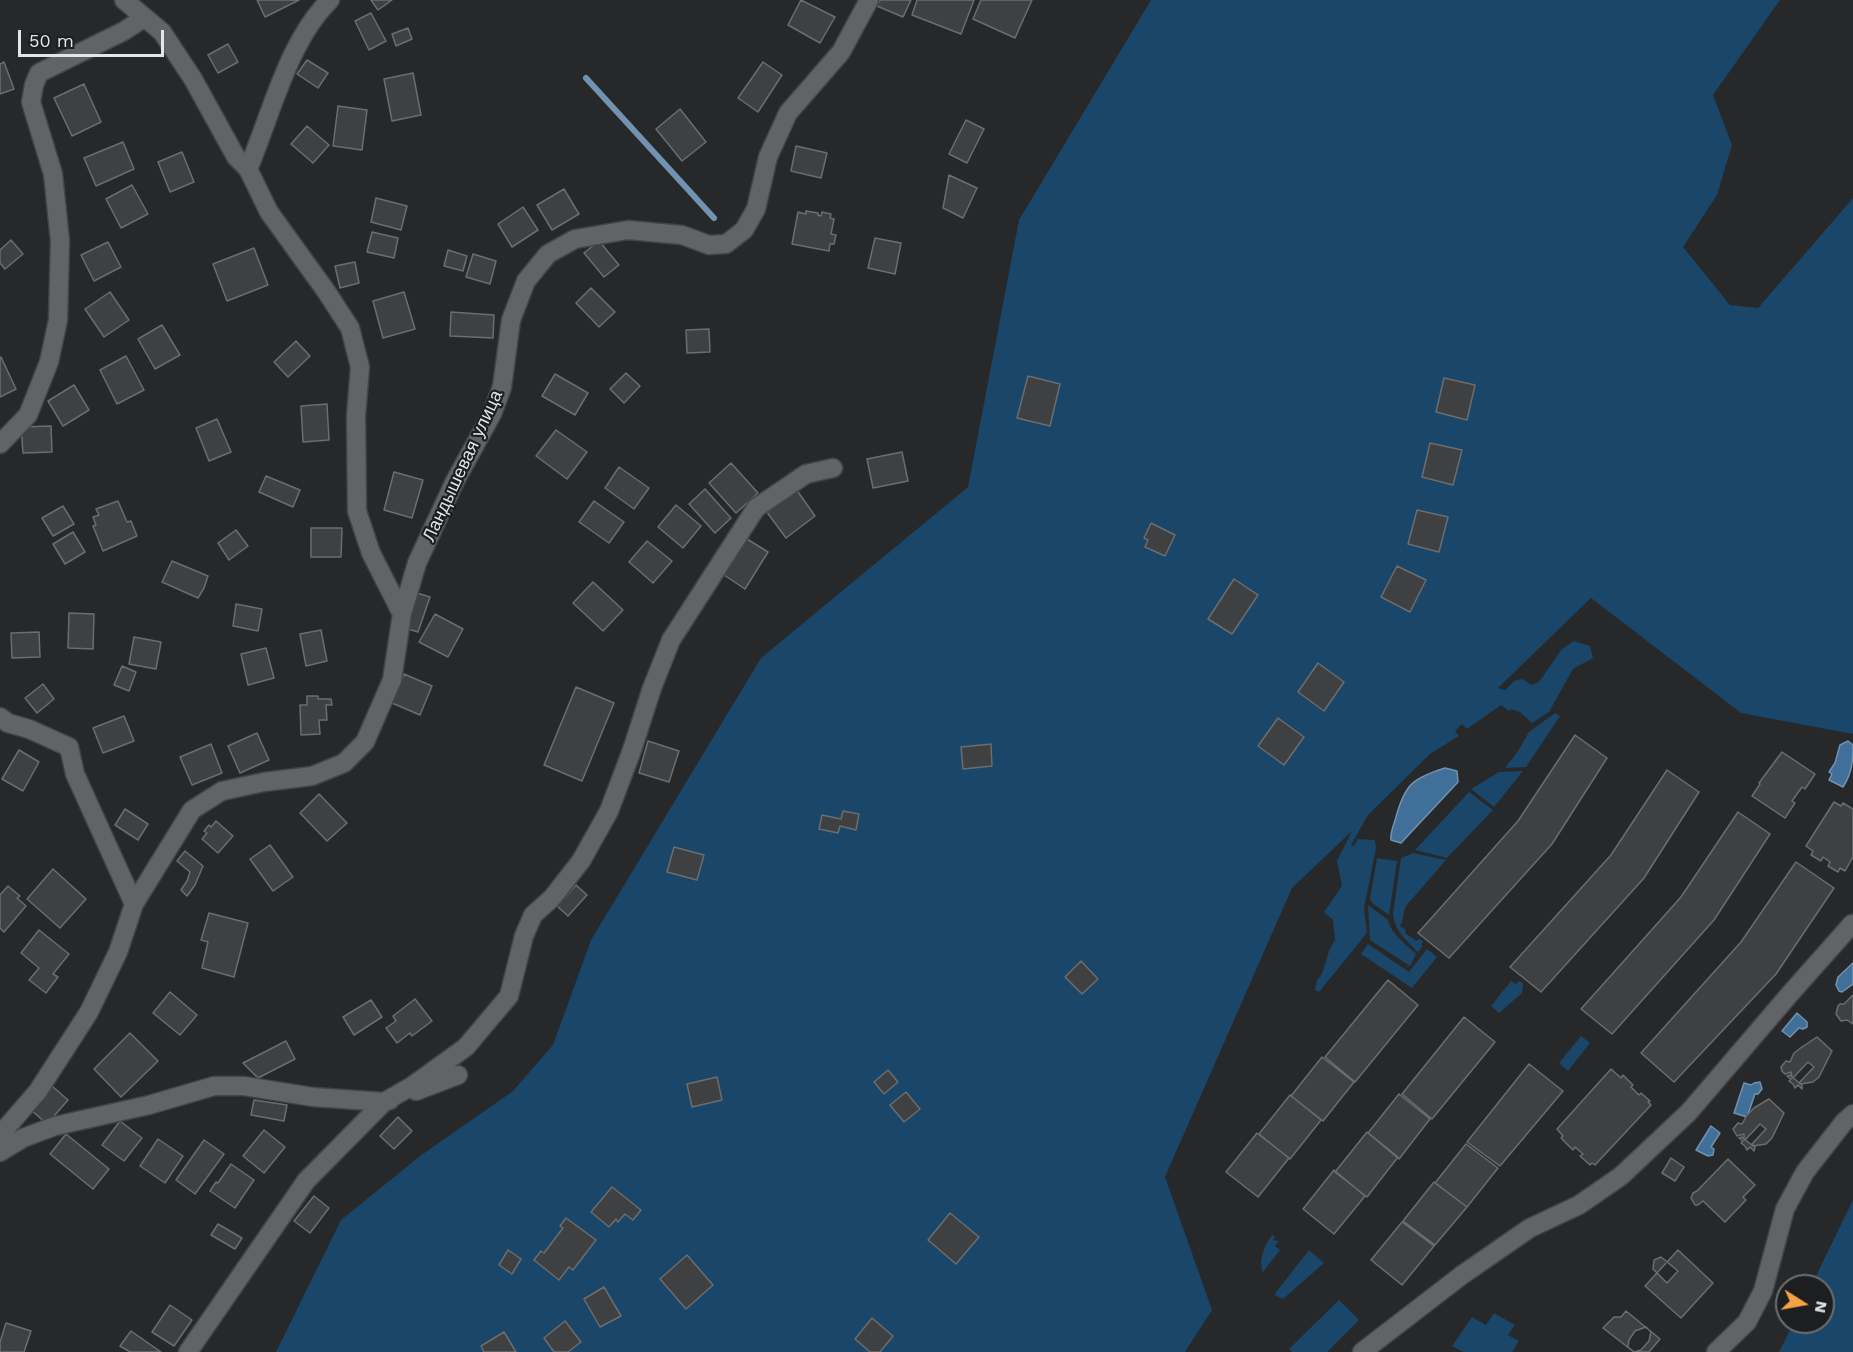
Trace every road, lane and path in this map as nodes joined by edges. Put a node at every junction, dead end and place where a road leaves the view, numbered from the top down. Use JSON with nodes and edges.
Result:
{"nodes":[{"id":1,"x":124,"y":0,"type":"edge"},
{"id":2,"x":330,"y":0,"type":"edge"},
{"id":3,"x":869,"y":0,"type":"edge"},
{"id":4,"x":144,"y":18,"type":"junction"},
{"id":5,"x":248,"y":169,"type":"junction"},
{"id":6,"x":0,"y":444,"type":"edge"},
{"id":7,"x":833,"y":468,"type":"dead end"},
{"id":8,"x":402,"y":614,"type":"junction"},
{"id":9,"x":0,"y":717,"type":"edge"},
{"id":10,"x":134,"y":904,"type":"junction"},
{"id":11,"x":1853,"y":924,"type":"edge"},
{"id":12,"x":458,"y":1075,"type":"dead end"},
{"id":13,"x":384,"y":1102,"type":"junction"},
{"id":14,"x":1853,"y":1114,"type":"edge"},
{"id":15,"x":0,"y":1135,"type":"edge"},
{"id":16,"x":0,"y":1152,"type":"edge"},
{"id":17,"x":188,"y":1352,"type":"edge"},
{"id":18,"x":1362,"y":1352,"type":"edge"},
{"id":19,"x":1716,"y":1352,"type":"edge"}],
"edges":[{"from":1,"to":4,"type":"street"},
{"from":2,"to":5,"type":"street"},
{"from":3,"to":8,"type":"street","name":"Ландышевая улица"},
{"from":4,"to":5,"type":"street"},
{"from":4,"to":6,"type":"street"},
{"from":5,"to":8,"type":"street"},
{"from":7,"to":13,"type":"street"},
{"from":8,"to":10,"type":"street","name":"Ландышевая улица"},
{"from":9,"to":10,"type":"street"},
{"from":10,"to":15,"type":"street","name":"Ландышевая улица"},
{"from":11,"to":18,"type":"street"},
{"from":12,"to":13,"type":"street"},
{"from":13,"to":16,"type":"street"},
{"from":13,"to":17,"type":"street"},
{"from":14,"to":19,"type":"street"}]}
